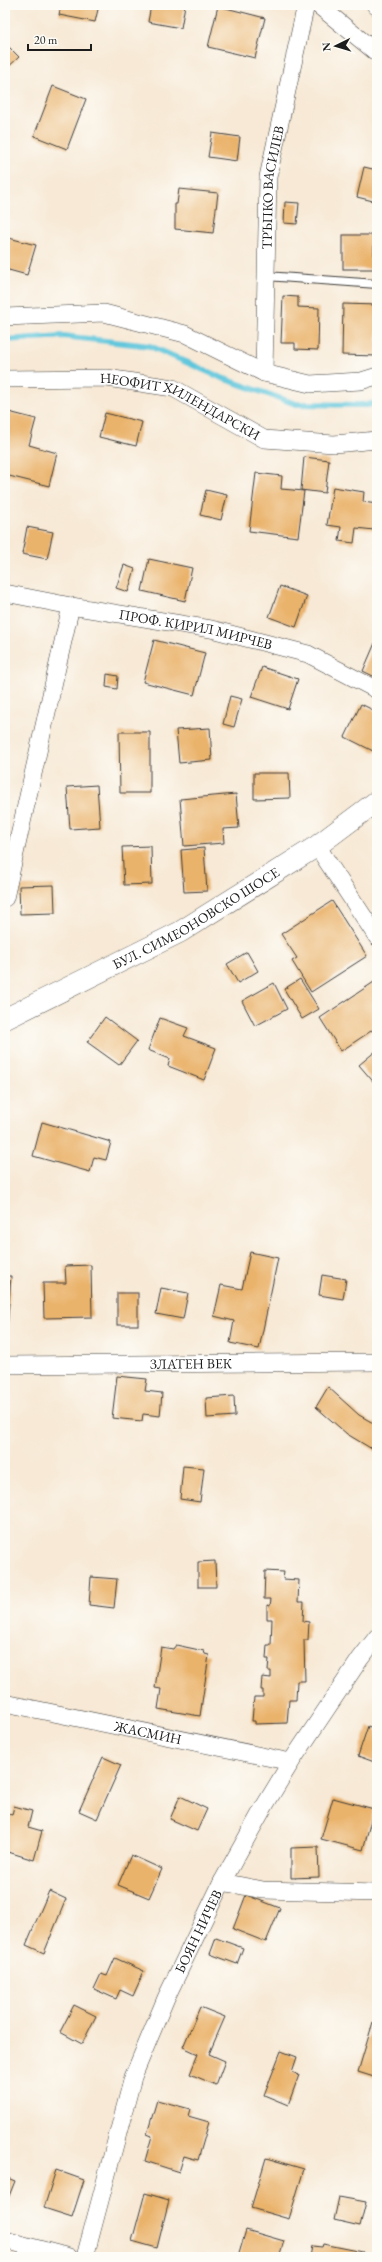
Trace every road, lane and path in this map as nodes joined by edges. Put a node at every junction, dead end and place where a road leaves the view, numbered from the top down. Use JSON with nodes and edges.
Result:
{"nodes":[{"id":1,"x":303,"y":5,"type":"edge"},
{"id":2,"x":318,"y":5,"type":"edge"},
{"id":3,"x":375,"y":5,"type":"edge"},
{"id":4,"x":377,"y":7,"type":"edge"},
{"id":5,"x":377,"y":53,"type":"edge"},
{"id":6,"x":266,"y":276,"type":"junction"},
{"id":7,"x":377,"y":284,"type":"edge"},
{"id":8,"x":5,"y":318,"type":"edge"},
{"id":9,"x":264,"y":373,"type":"junction"},
{"id":10,"x":377,"y":376,"type":"edge"},
{"id":11,"x":5,"y":379,"type":"edge"},
{"id":12,"x":377,"y":440,"type":"edge"},
{"id":13,"x":5,"y":593,"type":"edge"},
{"id":14,"x":71,"y":606,"type":"junction"},
{"id":15,"x":377,"y":690,"type":"edge"},
{"id":16,"x":377,"y":801,"type":"edge"},
{"id":17,"x":317,"y":846,"type":"junction"},
{"id":18,"x":5,"y":898,"type":"edge"},
{"id":19,"x":377,"y":937,"type":"edge"},
{"id":20,"x":5,"y":1019,"type":"edge"},
{"id":21,"x":377,"y":1362,"type":"edge"},
{"id":22,"x":5,"y":1365,"type":"edge"},
{"id":23,"x":377,"y":1637,"type":"edge"},
{"id":24,"x":5,"y":1703,"type":"edge"},
{"id":25,"x":291,"y":1762,"type":"junction"},
{"id":26,"x":222,"y":1882,"type":"junction"},
{"id":27,"x":377,"y":1893,"type":"edge"},
{"id":28,"x":5,"y":2240,"type":"edge"},
{"id":29,"x":69,"y":2257,"type":"edge"},
{"id":30,"x":85,"y":2257,"type":"edge"}],
"edges":[{"from":1,"to":6,"type":"street","name":"ТРЪПКО ВАСИЛЕВ"},
{"from":2,"to":5,"type":"street"},
{"from":3,"to":4,"type":"street"},
{"from":6,"to":7,"type":"lane"},
{"from":6,"to":9,"type":"street","name":"ТРЪПКО ВАСИЛЕВ"},
{"from":8,"to":9,"type":"street"},
{"from":9,"to":10,"type":"street"},
{"from":11,"to":12,"type":"street","name":"НЕОФИТ ХИЛЕНДАРСКИ"},
{"from":13,"to":14,"type":"street","name":"ПРОФ. КИРИЛ МИРЧЕВ"},
{"from":14,"to":15,"type":"street","name":"ПРОФ. КИРИЛ МИРЧЕВ"},
{"from":14,"to":18,"type":"street"},
{"from":16,"to":17,"type":"street","name":"БУЛ. СИМЕОНОВСКО ШОСЕ"},
{"from":17,"to":19,"type":"street"},
{"from":17,"to":20,"type":"street","name":"БУЛ. СИМЕОНОВСКО ШОСЕ"},
{"from":21,"to":22,"type":"street","name":"ЗЛАТЕН ВЕК"},
{"from":23,"to":25,"type":"street","name":"БОЯН НИЧЕВ"},
{"from":24,"to":25,"type":"street","name":"ЖАСМИН"},
{"from":25,"to":26,"type":"street","name":"БОЯН НИЧЕВ"},
{"from":26,"to":27,"type":"street"},
{"from":26,"to":30,"type":"street","name":"БОЯН НИЧЕВ"},
{"from":28,"to":29,"type":"street"}]}
